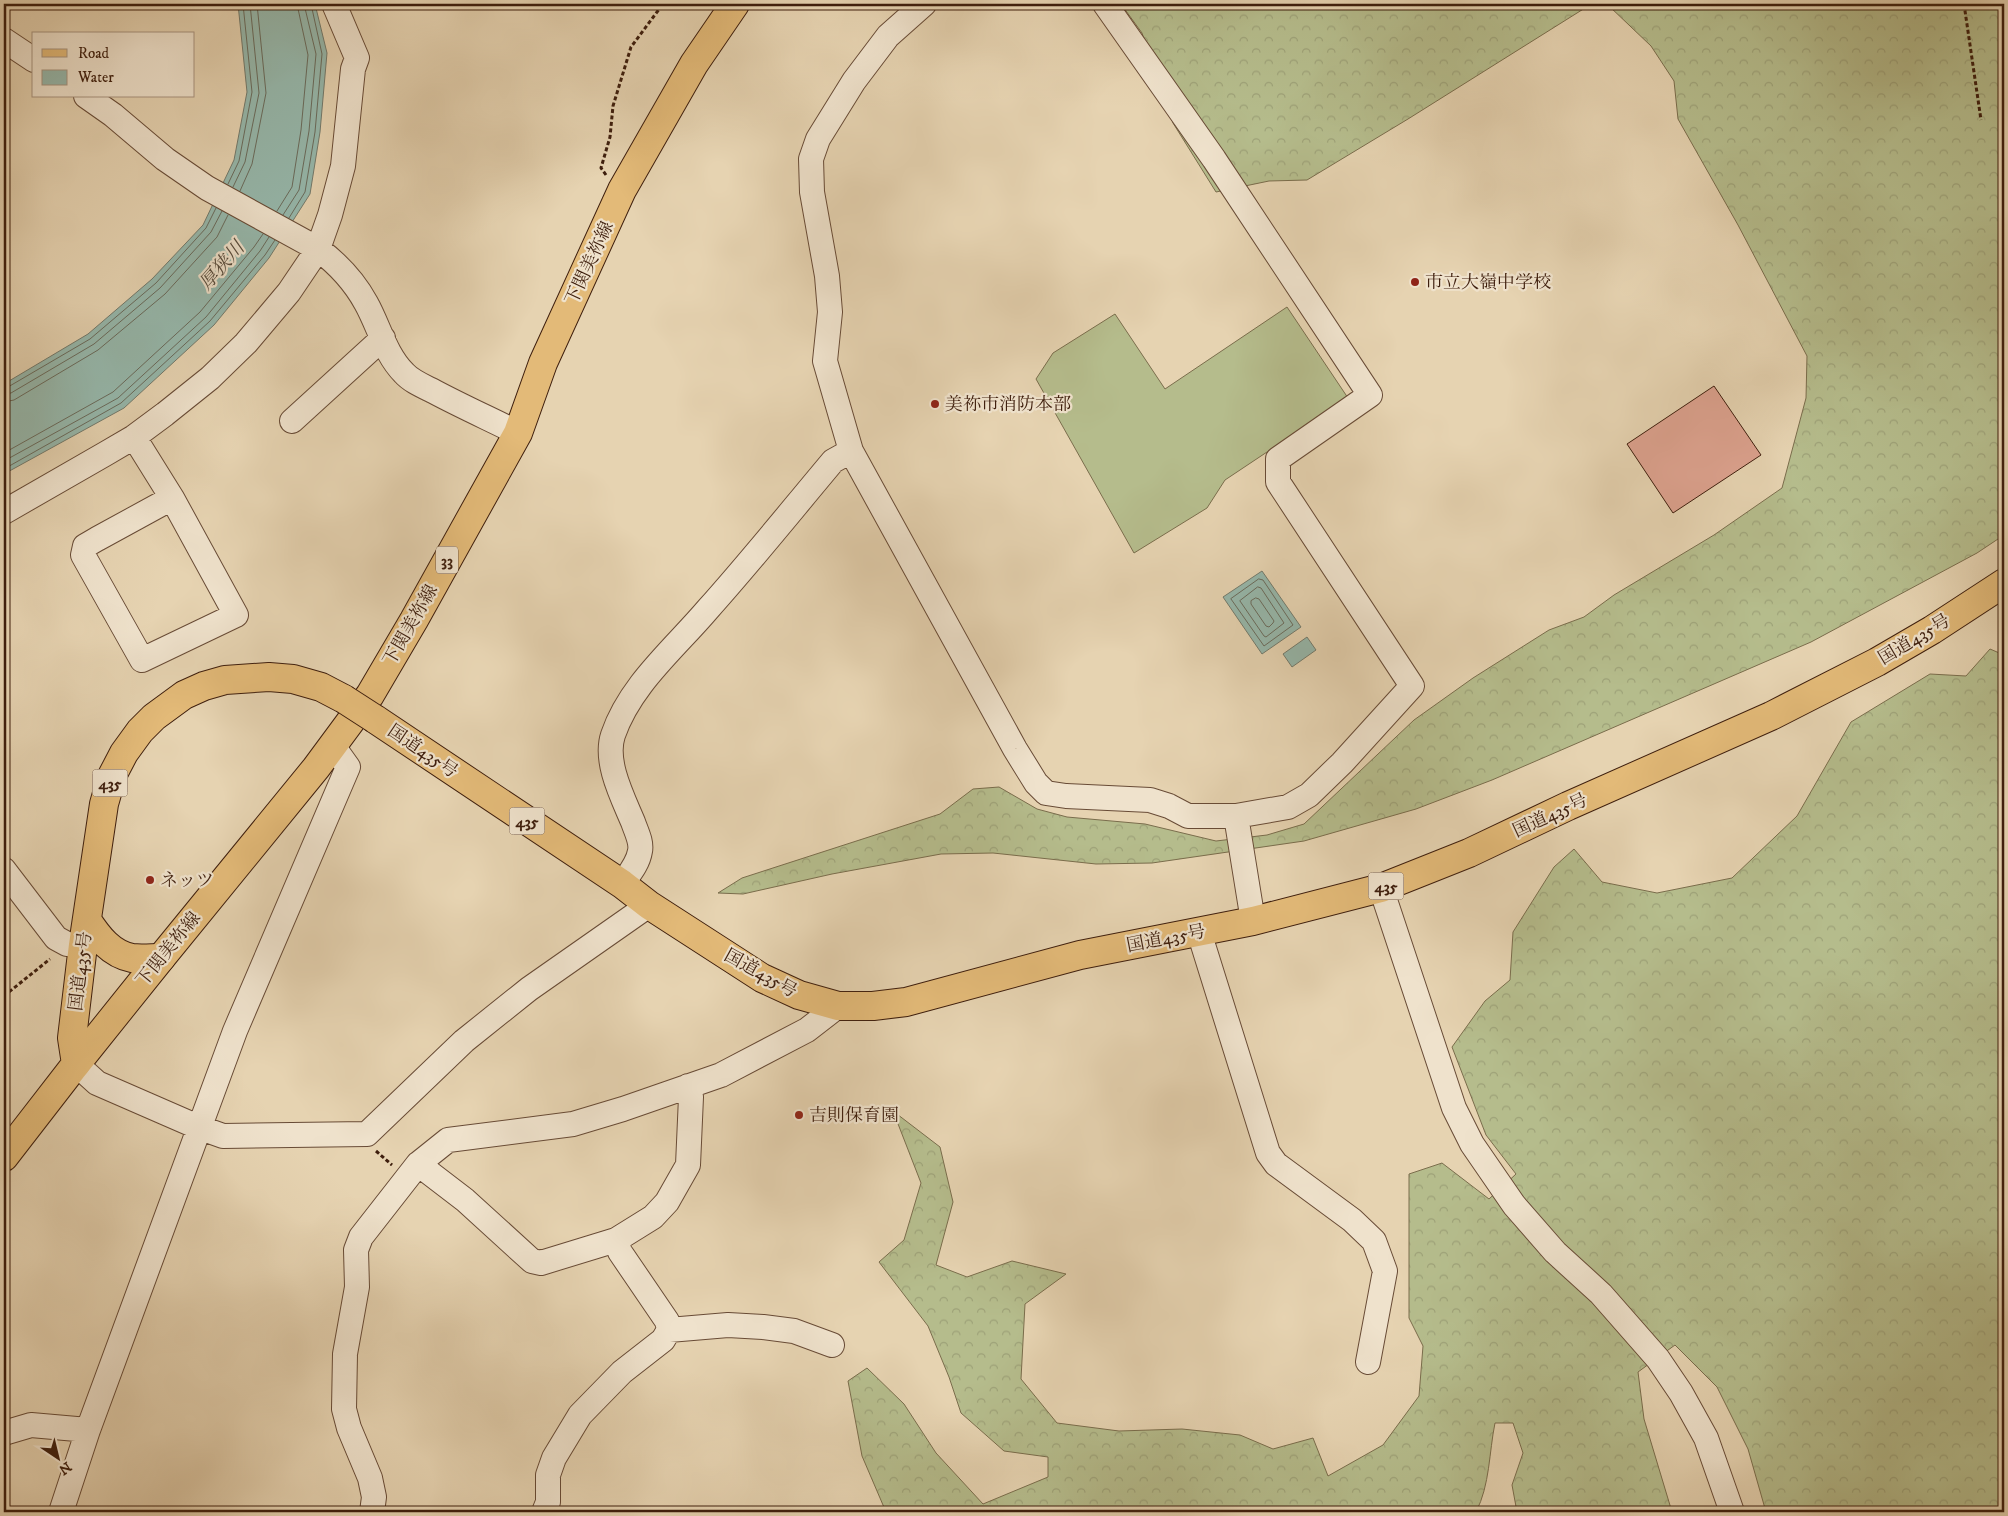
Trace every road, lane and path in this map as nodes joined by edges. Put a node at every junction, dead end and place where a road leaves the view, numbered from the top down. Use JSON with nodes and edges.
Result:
{"nodes":[{"id":1,"x":334,"y":4,"type":"edge"},
{"id":2,"x":663,"y":4,"type":"edge"},
{"id":3,"x":735,"y":4,"type":"edge"},
{"id":4,"x":924,"y":4,"type":"edge"},
{"id":5,"x":1105,"y":4,"type":"edge"},
{"id":6,"x":1964,"y":4,"type":"edge"},
{"id":7,"x":4,"y":40,"type":"edge"},
{"id":8,"x":32,"y":59,"type":"edge"},
{"id":9,"x":89,"y":98,"type":"edge"},
{"id":10,"x":1981,"y":120,"type":"dead end"},
{"id":11,"x":622,"y":190,"type":"junction"},
{"id":12,"x":311,"y":246,"type":"junction"},
{"id":13,"x":382,"y":338,"type":"junction"},
{"id":14,"x":292,"y":421,"type":"dead end"},
{"id":15,"x":518,"y":433,"type":"junction"},
{"id":16,"x":134,"y":437,"type":"junction"},
{"id":17,"x":851,"y":451,"type":"junction"},
{"id":18,"x":172,"y":498,"type":"junction"},
{"id":19,"x":4,"y":512,"type":"edge"},
{"id":20,"x":2004,"y":583,"type":"edge"},
{"id":21,"x":332,"y":746,"type":"junction"},
{"id":22,"x":1236,"y":816,"type":"junction"},
{"id":23,"x":4,"y":870,"type":"edge"},
{"id":24,"x":622,"y":884,"type":"junction"},
{"id":25,"x":1381,"y":888,"type":"junction"},
{"id":26,"x":649,"y":905,"type":"junction"},
{"id":27,"x":1253,"y":921,"type":"junction"},
{"id":28,"x":1199,"y":932,"type":"junction"},
{"id":29,"x":79,"y":937,"type":"junction"},
{"id":30,"x":161,"y":958,"type":"junction"},
{"id":31,"x":4,"y":996,"type":"edge"},
{"id":32,"x":838,"y":1006,"type":"junction"},
{"id":33,"x":76,"y":1064,"type":"junction"},
{"id":34,"x":688,"y":1086,"type":"junction"},
{"id":35,"x":198,"y":1127,"type":"junction"},
{"id":36,"x":367,"y":1134,"type":"junction"},
{"id":37,"x":4,"y":1157,"type":"edge"},
{"id":38,"x":413,"y":1171,"type":"junction"},
{"id":39,"x":616,"y":1240,"type":"junction"},
{"id":40,"x":669,"y":1330,"type":"junction"},
{"id":41,"x":832,"y":1345,"type":"dead end"},
{"id":42,"x":1368,"y":1362,"type":"dead end"},
{"id":43,"x":88,"y":1430,"type":"junction"},
{"id":44,"x":4,"y":1433,"type":"edge"},
{"id":45,"x":60,"y":1512,"type":"edge"},
{"id":46,"x":372,"y":1512,"type":"edge"},
{"id":47,"x":544,"y":1512,"type":"edge"},
{"id":48,"x":1732,"y":1512,"type":"edge"}],
"edges":[{"from":1,"to":12,"type":"street"},
{"from":2,"to":11,"type":"path"},
{"from":3,"to":11,"type":"main road","name":"下関美祢線","number":"33"},
{"from":4,"to":17,"type":"street"},
{"from":5,"to":22,"type":"street"},
{"from":6,"to":10,"type":"path"},
{"from":7,"to":8,"type":"street"},
{"from":9,"to":12,"type":"street"},
{"from":11,"to":15,"type":"main road","name":"下関美祢線","number":"33"},
{"from":12,"to":13,"type":"street"},
{"from":12,"to":16,"type":"street"},
{"from":13,"to":14,"type":"street"},
{"from":13,"to":15,"type":"street"},
{"from":15,"to":21,"type":"main road","name":"下関美祢線","number":"33"},
{"from":16,"to":18,"type":"street"},
{"from":16,"to":19,"type":"street"},
{"from":17,"to":22,"type":"street"},
{"from":17,"to":24,"type":"street"},
{"from":18,"to":18,"type":"street"},
{"from":20,"to":25,"type":"main road","name":"国道435号","number":"435"},
{"from":21,"to":30,"type":"main road","name":"下関美祢線","number":"33"},
{"from":21,"to":35,"type":"street"},
{"from":22,"to":27,"type":"street"},
{"from":23,"to":29,"type":"street"},
{"from":24,"to":26,"type":"main road","name":"国道435号","number":"435"},
{"from":24,"to":29,"type":"main road","name":"国道435号","number":"435","bridge":true},
{"from":25,"to":27,"type":"main road","name":"国道435号","number":"435"},
{"from":25,"to":48,"type":"street"},
{"from":26,"to":32,"type":"main road","name":"国道435号","number":"435"},
{"from":26,"to":36,"type":"street"},
{"from":27,"to":28,"type":"main road","name":"国道435号","number":"435"},
{"from":28,"to":32,"type":"main road","name":"国道435号","number":"435"},
{"from":28,"to":42,"type":"street"},
{"from":29,"to":30,"type":"main road"},
{"from":29,"to":31,"type":"path"},
{"from":29,"to":33,"type":"main road","name":"国道435号","number":"435"},
{"from":30,"to":33,"type":"main road","name":"下関美祢線","number":"33"},
{"from":32,"to":34,"type":"street"},
{"from":33,"to":35,"type":"street"},
{"from":33,"to":37,"type":"main road"},
{"from":34,"to":38,"type":"street"},
{"from":34,"to":39,"type":"street"},
{"from":35,"to":36,"type":"street"},
{"from":35,"to":43,"type":"street"},
{"from":36,"to":38,"type":"path"},
{"from":38,"to":39,"type":"street"},
{"from":38,"to":46,"type":"street"},
{"from":39,"to":40,"type":"street"},
{"from":40,"to":41,"type":"street"},
{"from":40,"to":47,"type":"street"},
{"from":43,"to":44,"type":"street"},
{"from":43,"to":45,"type":"street"}]}
